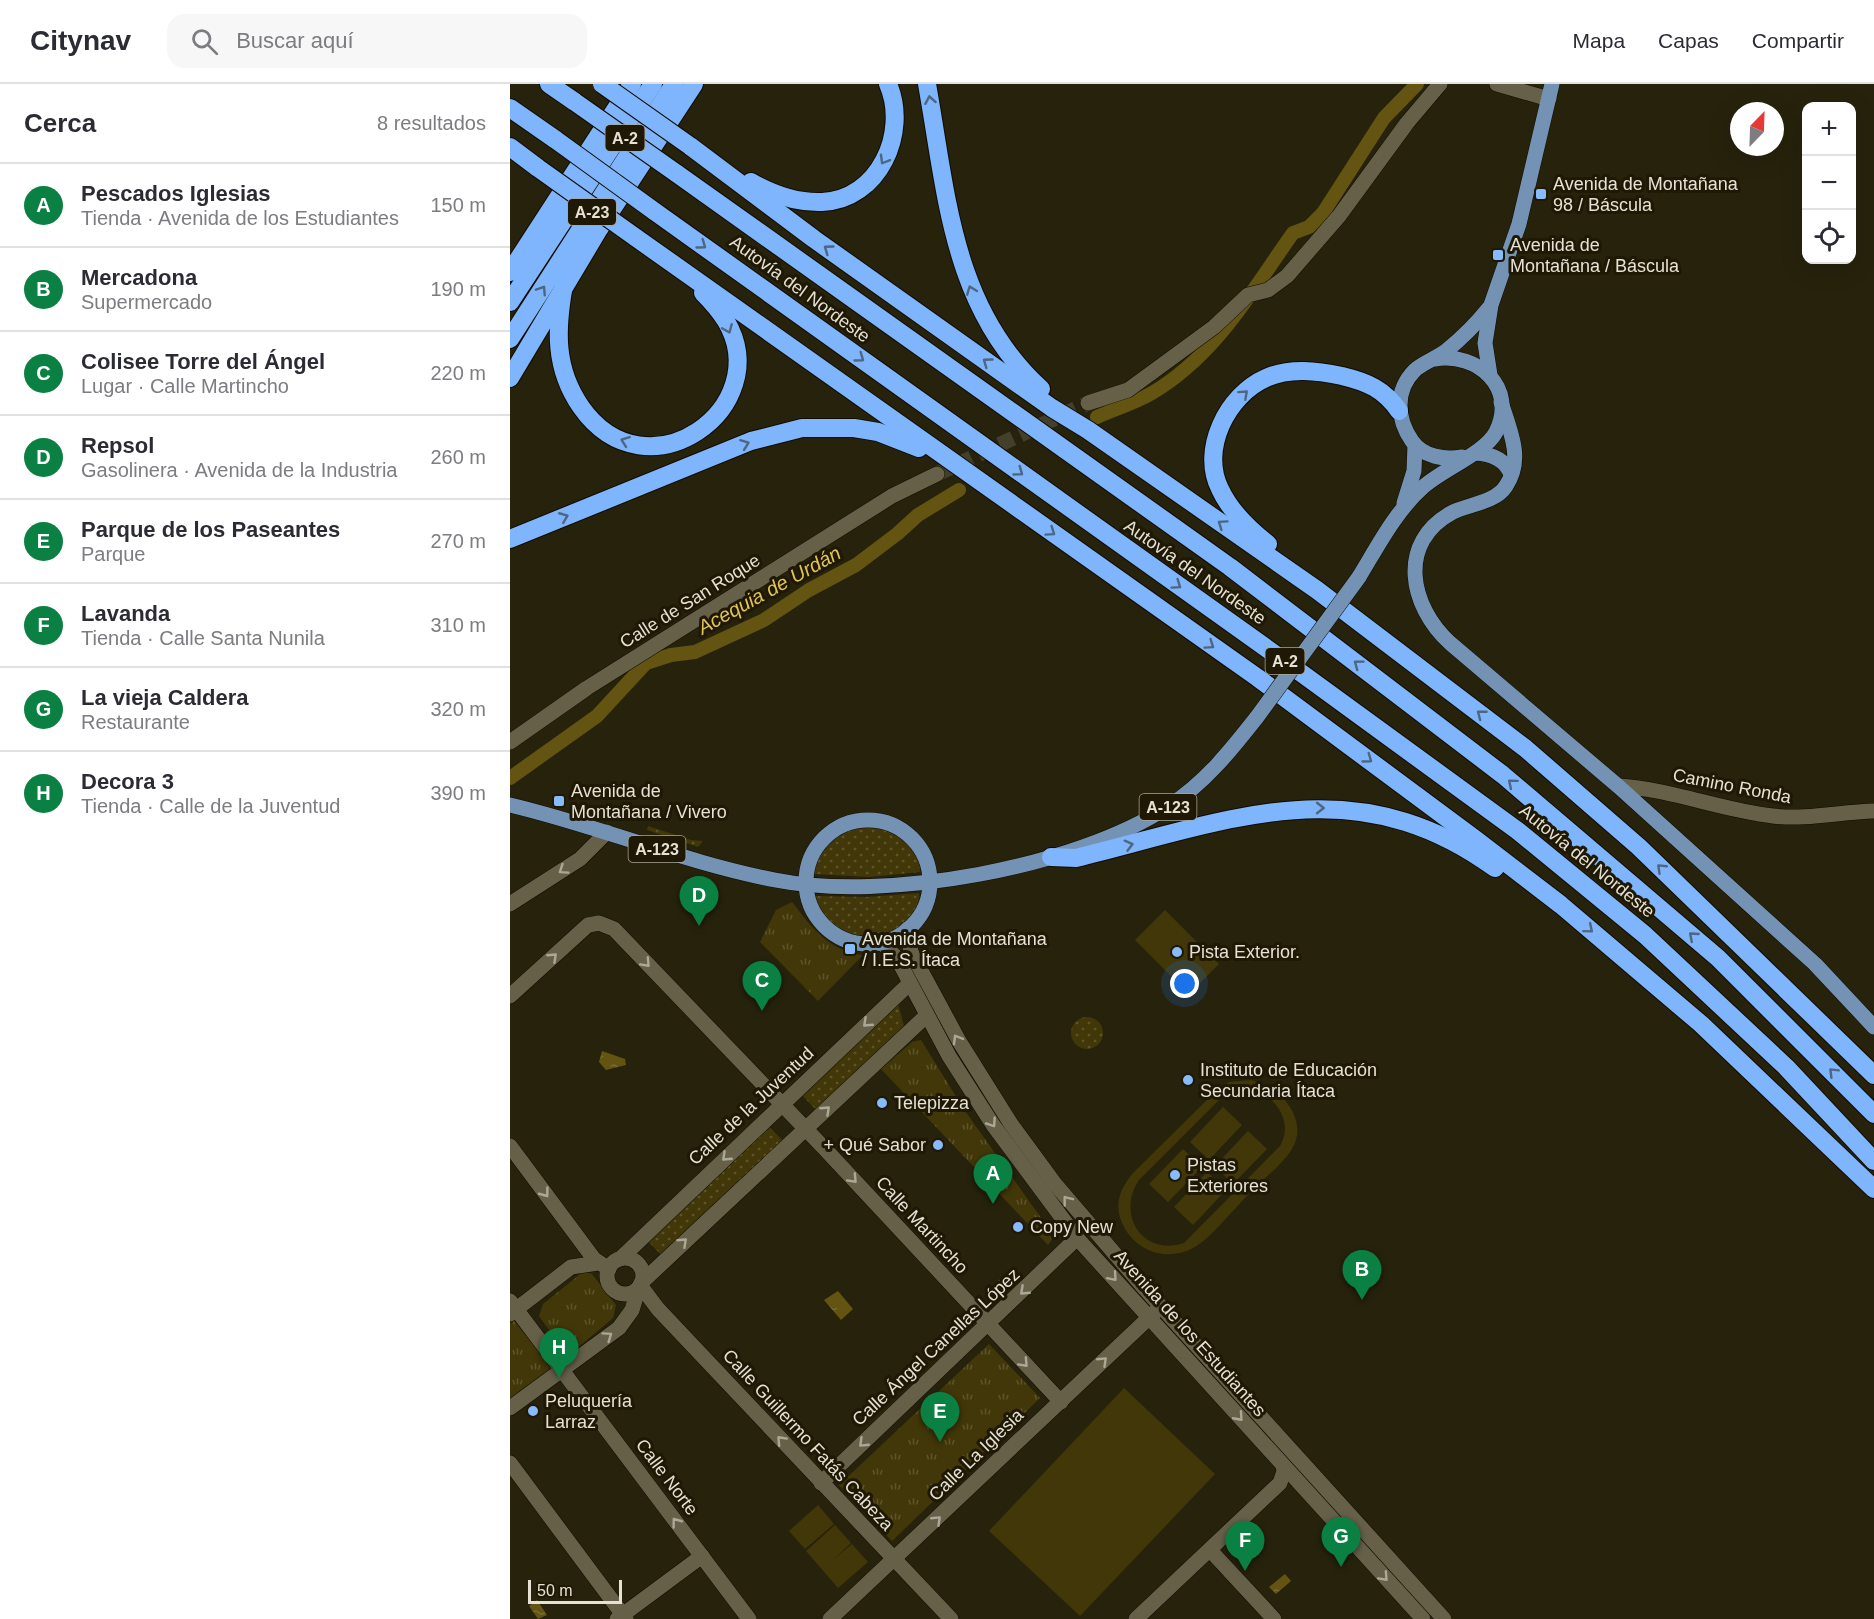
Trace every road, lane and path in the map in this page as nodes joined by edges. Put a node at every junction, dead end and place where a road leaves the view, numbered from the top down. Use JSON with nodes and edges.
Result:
{"nodes":[{"id":1,"x":549,"y":84,"type":"edge"},
{"id":2,"x":602,"y":84,"type":"edge"},
{"id":3,"x":632,"y":84,"type":"edge"},
{"id":4,"x":653,"y":84,"type":"edge"},
{"id":5,"x":888,"y":84,"type":"edge"},
{"id":6,"x":927,"y":84,"type":"edge"},
{"id":7,"x":1440,"y":84,"type":"edge"},
{"id":8,"x":1497,"y":84,"type":"edge"},
{"id":9,"x":689,"y":85,"type":"edge"},
{"id":10,"x":1551,"y":92,"type":"edge"},
{"id":11,"x":510,"y":108,"type":"edge"},
{"id":12,"x":512,"y":149,"type":"edge"},
{"id":13,"x":697,"y":151,"type":"junction"},
{"id":14,"x":546,"y":221,"type":"junction"},
{"id":15,"x":510,"y":254,"type":"edge"},
{"id":16,"x":679,"y":267,"type":"junction"},
{"id":17,"x":510,"y":272,"type":"edge"},
{"id":18,"x":564,"y":285,"type":"junction"},
{"id":19,"x":510,"y":302,"type":"edge"},
{"id":20,"x":1491,"y":305,"type":"junction"},
{"id":21,"x":510,"y":339,"type":"edge"},
{"id":22,"x":1435,"y":359,"type":"junction"},
{"id":23,"x":1490,"y":375,"type":"junction"},
{"id":24,"x":510,"y":378,"type":"edge"},
{"id":25,"x":1501,"y":402,"type":"junction"},
{"id":26,"x":1088,"y":404,"type":"tunnel mouth"},
{"id":27,"x":1399,"y":411,"type":"junction"},
{"id":28,"x":1088,"y":430,"type":"junction"},
{"id":29,"x":1415,"y":445,"type":"junction"},
{"id":30,"x":1470,"y":455,"type":"junction"},
{"id":31,"x":938,"y":474,"type":"tunnel mouth"},
{"id":32,"x":1511,"y":475,"type":"junction"},
{"id":33,"x":986,"y":486,"type":"junction"},
{"id":34,"x":1404,"y":506,"type":"junction"},
{"id":35,"x":510,"y":539,"type":"edge"},
{"id":36,"x":1317,"y":590,"type":"junction"},
{"id":37,"x":510,"y":742,"type":"edge"},
{"id":38,"x":1618,"y":786,"type":"junction"},
{"id":39,"x":510,"y":806,"type":"edge"},
{"id":40,"x":1874,"y":811,"type":"edge"},
{"id":41,"x":607,"y":832,"type":"junction"},
{"id":42,"x":1051,"y":857,"type":"junction"},
{"id":43,"x":931,"y":882,"type":"junction"},
{"id":44,"x":806,"y":885,"type":"junction"},
{"id":45,"x":510,"y":904,"type":"edge"},
{"id":46,"x":1561,"y":905,"type":"junction"},
{"id":47,"x":907,"y":929,"type":"junction"},
{"id":48,"x":881,"y":942,"type":"junction"},
{"id":49,"x":910,"y":983,"type":"junction"},
{"id":50,"x":510,"y":996,"type":"edge"},
{"id":51,"x":926,"y":1016,"type":"junction"},
{"id":52,"x":1874,"y":1027,"type":"edge"},
{"id":53,"x":1844,"y":1046,"type":"junction"},
{"id":54,"x":949,"y":1056,"type":"junction"},
{"id":55,"x":971,"y":1062,"type":"junction"},
{"id":56,"x":1874,"y":1075,"type":"edge"},
{"id":57,"x":1874,"y":1081,"type":"edge"},
{"id":58,"x":782,"y":1104,"type":"junction"},
{"id":59,"x":1874,"y":1114,"type":"edge"},
{"id":60,"x":804,"y":1128,"type":"junction"},
{"id":61,"x":1823,"y":1139,"type":"junction"},
{"id":62,"x":510,"y":1146,"type":"edge"},
{"id":63,"x":1874,"y":1161,"type":"edge"},
{"id":64,"x":1874,"y":1189,"type":"edge"},
{"id":65,"x":1874,"y":1197,"type":"edge"},
{"id":66,"x":1077,"y":1238,"type":"junction"},
{"id":67,"x":583,"y":1245,"type":"junction"},
{"id":68,"x":609,"y":1263,"type":"junction"},
{"id":69,"x":577,"y":1264,"type":"junction"},
{"id":70,"x":640,"y":1285,"type":"junction"},
{"id":71,"x":1161,"y":1307,"type":"junction"},
{"id":72,"x":512,"y":1308,"type":"edge"},
{"id":73,"x":1147,"y":1318,"type":"junction"},
{"id":74,"x":988,"y":1324,"type":"junction"},
{"id":75,"x":561,"y":1369,"type":"junction"},
{"id":76,"x":1060,"y":1402,"type":"junction"},
{"id":77,"x":510,"y":1408,"type":"edge"},
{"id":78,"x":510,"y":1463,"type":"edge"},
{"id":79,"x":1283,"y":1465,"type":"junction"},
{"id":80,"x":821,"y":1483,"type":"junction"},
{"id":81,"x":1210,"y":1550,"type":"junction"},
{"id":82,"x":702,"y":1556,"type":"junction"},
{"id":83,"x":894,"y":1560,"type":"junction"},
{"id":84,"x":622,"y":1618,"type":"edge"},
{"id":85,"x":749,"y":1619,"type":"edge"},
{"id":86,"x":830,"y":1619,"type":"edge"},
{"id":87,"x":951,"y":1619,"type":"edge"},
{"id":88,"x":1136,"y":1619,"type":"edge"},
{"id":89,"x":1274,"y":1619,"type":"edge"},
{"id":90,"x":1423,"y":1619,"type":"edge"},
{"id":91,"x":1444,"y":1619,"type":"edge"}],
"edges":[{"from":59,"to":1,"type":"highway","name":"Autovía del Nordeste","number":"A-2","one_way":true,"bridge":true},
{"from":2,"to":13,"type":"highway","bridge":true},
{"from":3,"to":14,"type":"highway"},
{"from":4,"to":19,"type":"highway","number":"A-23"},
{"from":5,"to":13,"type":"highway","one_way":true},
{"from":28,"to":6,"type":"highway","one_way":true},
{"from":7,"to":26,"type":"street"},
{"from":8,"to":10,"type":"street"},
{"from":9,"to":18,"type":"highway"},
{"from":21,"to":9,"type":"highway","number":"A-23","one_way":true},
{"from":10,"to":20,"type":"main road"},
{"from":11,"to":63,"type":"highway","name":"Autovía del Nordeste","number":"A-2","one_way":true,"bridge":true},
{"from":12,"to":16,"type":"highway","bridge":true},
{"from":28,"to":13,"type":"highway","one_way":true},
{"from":14,"to":15,"type":"highway"},
{"from":14,"to":17,"type":"highway"},
{"from":16,"to":18,"type":"highway","one_way":true},
{"from":16,"to":33,"type":"highway"},
{"from":18,"to":24,"type":"highway"},
{"from":20,"to":22,"type":"main road"},
{"from":20,"to":23,"type":"main road"},
{"from":22,"to":23,"type":"main road"},
{"from":22,"to":27,"type":"main road"},
{"from":23,"to":25,"type":"main road"},
{"from":25,"to":30,"type":"main road","number":"A-123"},
{"from":25,"to":32,"type":"main road"},
{"from":27,"to":29,"type":"main road"},
{"from":36,"to":27,"type":"highway","one_way":true},
{"from":36,"to":28,"type":"highway","one_way":true},
{"from":29,"to":30,"type":"main road"},
{"from":29,"to":34,"type":"main road","number":"A-123"},
{"from":30,"to":32,"type":"main road"},
{"from":30,"to":34,"type":"main road","number":"A-123"},
{"from":31,"to":37,"type":"street","name":"Calle de San Roque"},
{"from":32,"to":38,"type":"main road"},
{"from":35,"to":33,"type":"highway","one_way":true},
{"from":33,"to":46,"type":"highway","one_way":true},
{"from":34,"to":42,"type":"main road","number":"A-123","bridge":true},
{"from":53,"to":36,"type":"highway","one_way":true},
{"from":38,"to":40,"type":"street","name":"Camino Ronda"},
{"from":38,"to":52,"type":"main road"},
{"from":39,"to":41,"type":"main road","number":"A-123"},
{"from":41,"to":44,"type":"main road","number":"A-123"},
{"from":41,"to":45,"type":"street","one_way":true},
{"from":42,"to":43,"type":"main road","number":"A-123"},
{"from":42,"to":46,"type":"highway","one_way":true},
{"from":43,"to":44,"type":"main road","number":"A-123"},
{"from":43,"to":44,"type":"main road"},
{"from":43,"to":47,"type":"main road"},
{"from":44,"to":48,"type":"main road"},
{"from":46,"to":61,"type":"highway","one_way":true},
{"from":47,"to":48,"type":"main road"},
{"from":55,"to":47,"type":"street","name":"Avenida de los Estudiantes","one_way":true},
{"from":48,"to":49,"type":"street","name":"Avenida de los Estudiantes"},
{"from":49,"to":51,"type":"street","name":"Avenida de los Estudiantes"},
{"from":49,"to":58,"type":"street","name":"Calle de la Juventud","one_way":true},
{"from":50,"to":58,"type":"street","name":"Calle Martincho","one_way":true},
{"from":51,"to":54,"type":"street","name":"Avenida de los Estudiantes"},
{"from":60,"to":51,"type":"street","one_way":true},
{"from":53,"to":56,"type":"highway"},
{"from":53,"to":57,"type":"highway"},
{"from":54,"to":55,"type":"street"},
{"from":54,"to":66,"type":"street","name":"Avenida de los Estudiantes","one_way":true},
{"from":71,"to":55,"type":"street","name":"Avenida de los Estudiantes","one_way":true},
{"from":58,"to":60,"type":"street","name":"Calle Martincho"},
{"from":58,"to":68,"type":"street","name":"Calle de la Juventud","one_way":true},
{"from":70,"to":60,"type":"street","one_way":true},
{"from":60,"to":74,"type":"street","name":"Calle Martincho","one_way":true},
{"from":61,"to":64,"type":"highway"},
{"from":61,"to":65,"type":"highway"},
{"from":62,"to":67,"type":"street","one_way":true},
{"from":66,"to":73,"type":"street","name":"Avenida de los Estudiantes","one_way":true},
{"from":66,"to":74,"type":"street","name":"Calle Ángel Canellas López","one_way":true},
{"from":67,"to":68,"type":"street"},
{"from":67,"to":69,"type":"street"},
{"from":68,"to":69,"type":"street"},
{"from":68,"to":70,"type":"street"},
{"from":68,"to":70,"type":"street"},
{"from":69,"to":72,"type":"street"},
{"from":75,"to":70,"type":"street","one_way":true},
{"from":80,"to":70,"type":"street","name":"Calle Guillermo Fatás Cabeza","one_way":true},
{"from":71,"to":73,"type":"street","name":"Calle La Iglesia"},
{"from":71,"to":91,"type":"street","name":"Avenida de los Estudiantes"},
{"from":72,"to":75,"type":"street","name":"Calle Norte"},
{"from":76,"to":73,"type":"street","name":"Calle La Iglesia","one_way":true},
{"from":73,"to":79,"type":"street","name":"Avenida de los Estudiantes","one_way":true},
{"from":74,"to":76,"type":"street","name":"Calle Martincho","one_way":true},
{"from":74,"to":80,"type":"street","name":"Calle Ángel Canellas López","one_way":true},
{"from":75,"to":77,"type":"street"},
{"from":82,"to":75,"type":"street","name":"Calle Norte","one_way":true},
{"from":83,"to":76,"type":"street","name":"Calle La Iglesia","one_way":true},
{"from":78,"to":84,"type":"street"},
{"from":79,"to":81,"type":"street"},
{"from":79,"to":90,"type":"street","name":"Avenida de los Estudiantes","one_way":true},
{"from":80,"to":83,"type":"street","name":"Calle Guillermo Fatás Cabeza"},
{"from":81,"to":88,"type":"street"},
{"from":81,"to":89,"type":"street"},
{"from":82,"to":84,"type":"street"},
{"from":82,"to":85,"type":"street","name":"Calle Norte"},
{"from":83,"to":86,"type":"street","name":"Calle La Iglesia"},
{"from":83,"to":87,"type":"street","name":"Calle Guillermo Fatás Cabeza"}]}
